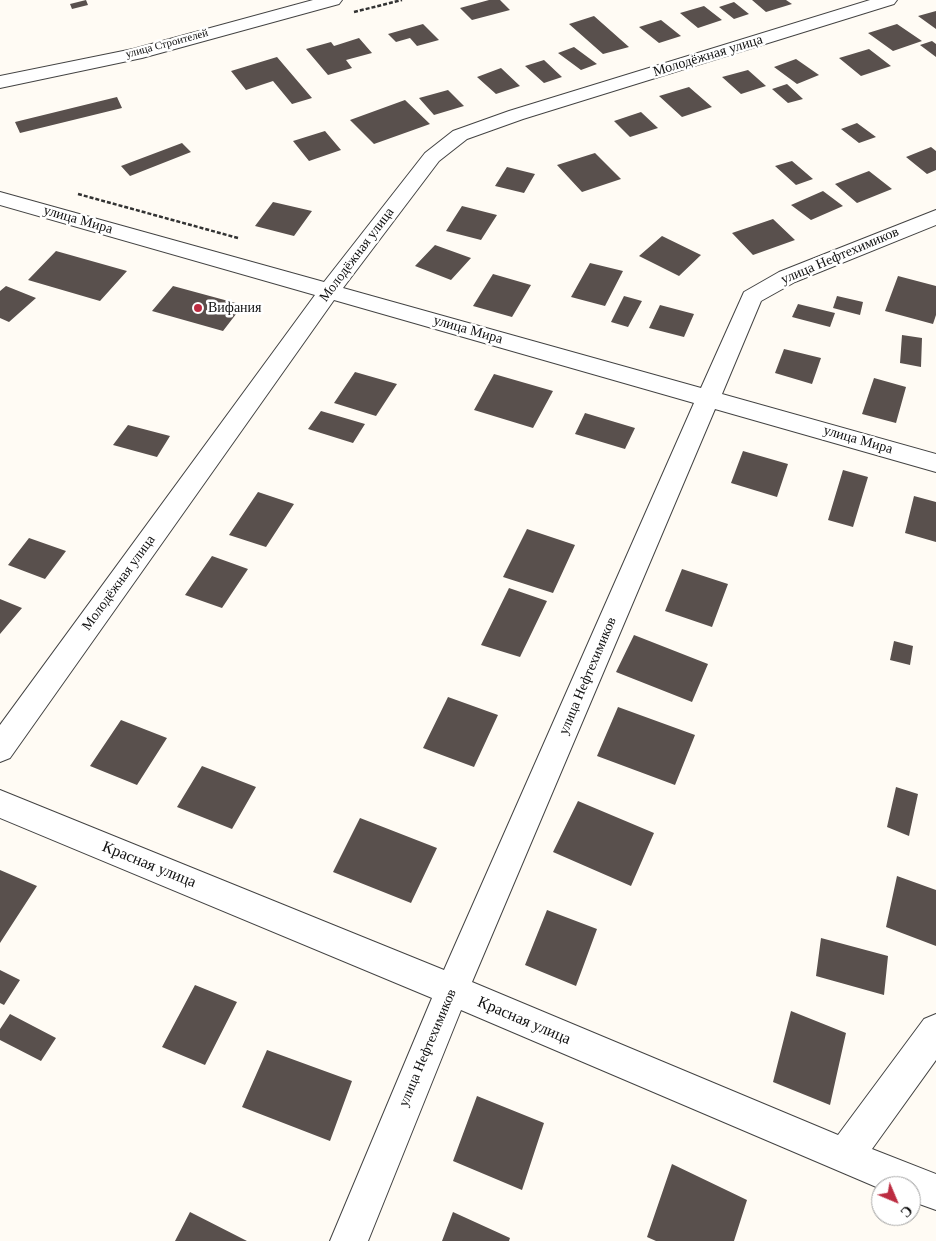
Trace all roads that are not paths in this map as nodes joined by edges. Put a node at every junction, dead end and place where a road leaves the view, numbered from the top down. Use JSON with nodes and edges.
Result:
{"nodes":[{"id":1,"x":333,"y":0,"type":"edge"},
{"id":2,"x":888,"y":0,"type":"edge"},
{"id":3,"x":0,"y":82,"type":"edge"},
{"id":4,"x":0,"y":198,"type":"edge"},
{"id":5,"x":936,"y":216,"type":"edge"},
{"id":6,"x":329,"y":291,"type":"junction"},
{"id":7,"x":708,"y":397,"type":"junction"},
{"id":8,"x":936,"y":463,"type":"edge"},
{"id":9,"x":0,"y":749,"type":"edge"},
{"id":10,"x":0,"y":804,"type":"edge"},
{"id":11,"x":452,"y":990,"type":"junction"},
{"id":12,"x":936,"y":1031,"type":"edge"},
{"id":13,"x":845,"y":1156,"type":"junction"},
{"id":14,"x":936,"y":1192,"type":"edge"},
{"id":15,"x":348,"y":1241,"type":"edge"}],
"edges":[{"from":1,"to":3,"type":"street","name":"улица Строителей"},
{"from":2,"to":6,"type":"street","name":"Молодёжная улица"},
{"from":4,"to":6,"type":"street","name":"улица Мира"},
{"from":5,"to":7,"type":"street","name":"улица Нефтехимиков"},
{"from":6,"to":7,"type":"street","name":"улица Мира"},
{"from":6,"to":9,"type":"street","name":"Молодёжная улица"},
{"from":7,"to":8,"type":"street","name":"улица Мира"},
{"from":7,"to":11,"type":"street","name":"улица Нефтехимиков"},
{"from":10,"to":11,"type":"street","name":"Красная улица"},
{"from":11,"to":13,"type":"street","name":"Красная улица"},
{"from":11,"to":15,"type":"street","name":"улица Нефтехимиков"},
{"from":12,"to":13,"type":"street"},
{"from":13,"to":14,"type":"street","name":"Красная улица"}]}
